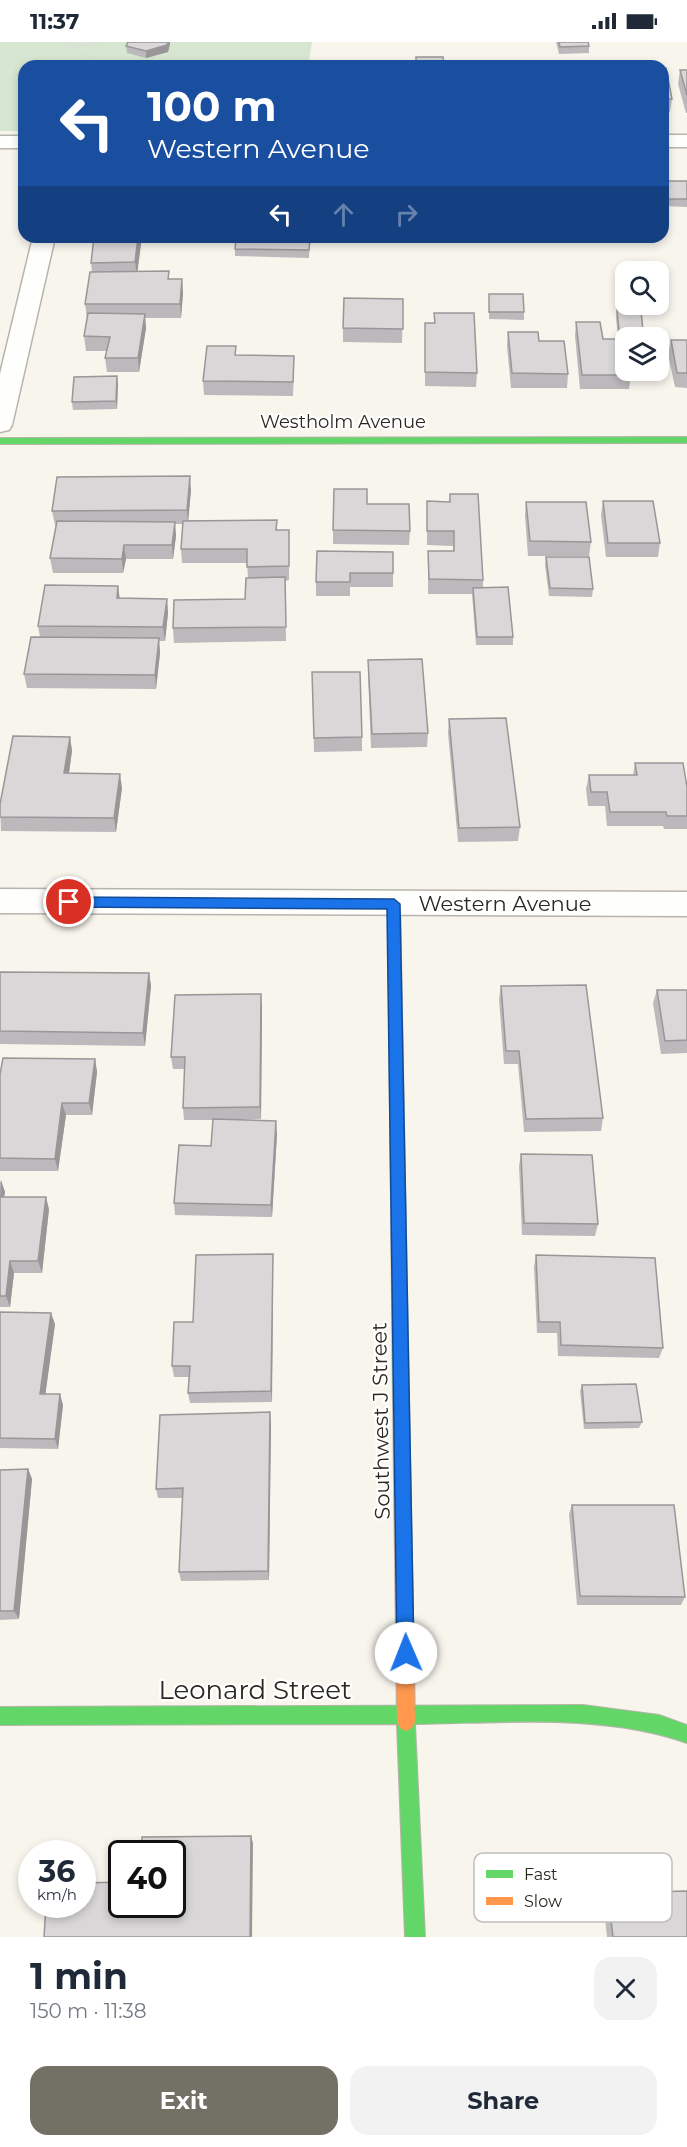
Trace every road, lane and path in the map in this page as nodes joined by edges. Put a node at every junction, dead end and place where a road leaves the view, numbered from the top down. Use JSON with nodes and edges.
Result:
{"nodes":[{"id":1,"x":67,"y":42,"type":"edge"},
{"id":2,"x":99,"y":42,"type":"edge"},
{"id":3,"x":71,"y":47,"type":"junction"},
{"id":4,"x":98,"y":60,"type":"edge"},
{"id":5,"x":669,"y":141,"type":"edge"},
{"id":6,"x":687,"y":141,"type":"edge"},
{"id":7,"x":0,"y":142,"type":"edge"},
{"id":8,"x":18,"y":142,"type":"edge"},
{"id":9,"x":43,"y":243,"type":"edge"},
{"id":10,"x":0,"y":425,"type":"edge"},
{"id":11,"x":687,"y":440,"type":"edge"},
{"id":12,"x":0,"y":441,"type":"edge"},
{"id":13,"x":0,"y":901,"type":"edge"},
{"id":14,"x":394,"y":904,"type":"junction"},
{"id":15,"x":687,"y":904,"type":"edge"},
{"id":16,"x":406,"y":1713,"type":"junction"},
{"id":17,"x":0,"y":1716,"type":"edge"},
{"id":18,"x":687,"y":1734,"type":"edge"},
{"id":19,"x":415,"y":1937,"type":"edge"}],
"edges":[{"from":1,"to":3,"type":"path"},
{"from":2,"to":3,"type":"path"},
{"from":3,"to":4,"type":"path"},
{"from":5,"to":6,"type":"street"},
{"from":7,"to":8,"type":"street"},
{"from":9,"to":10,"type":"street"},
{"from":11,"to":12,"type":"street","name":"Westholm Avenue"},
{"from":13,"to":14,"type":"street","name":"Western Avenue"},
{"from":14,"to":15,"type":"street","name":"Western Avenue"},
{"from":14,"to":16,"type":"street","name":"Southwest J Street"},
{"from":16,"to":17,"type":"street","name":"Leonard Street"},
{"from":16,"to":18,"type":"street","name":"Leonard Street"},
{"from":16,"to":19,"type":"street","name":"Southwest J Street"}]}
